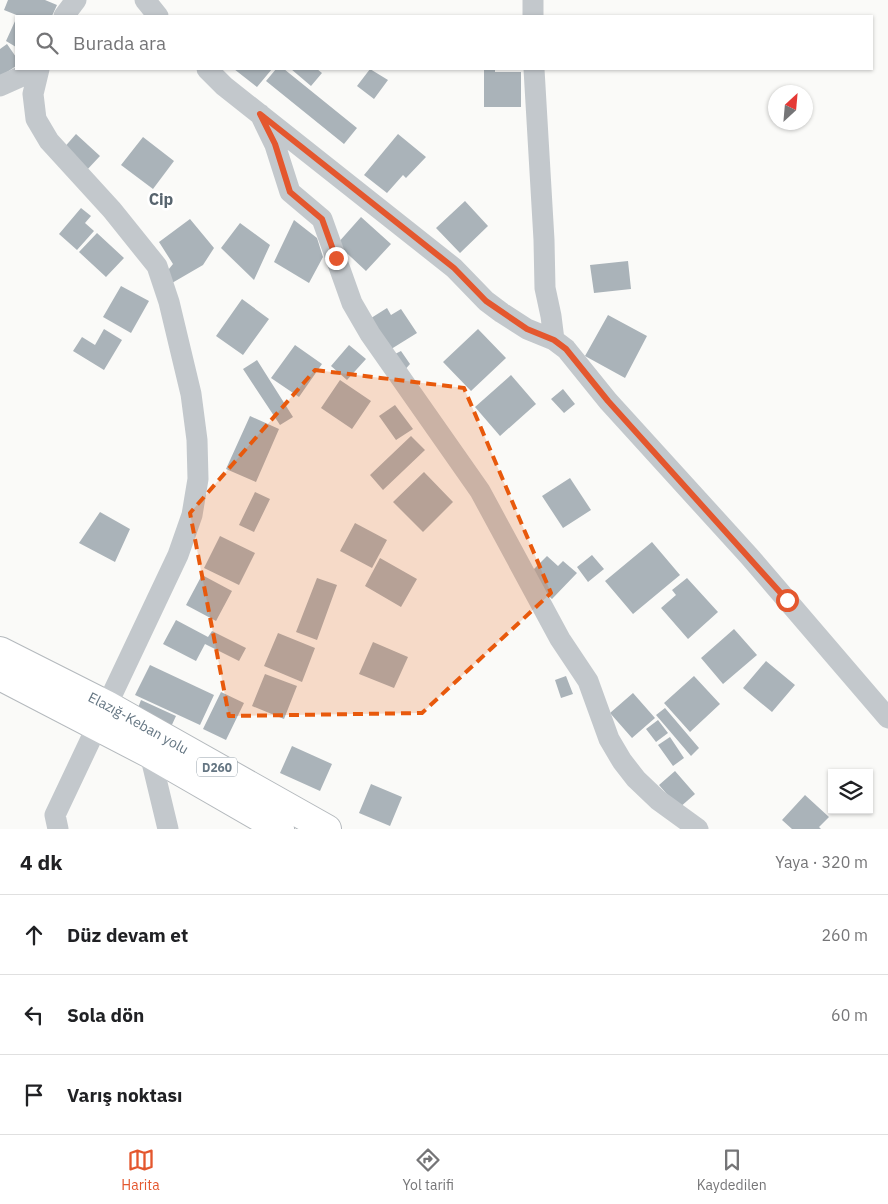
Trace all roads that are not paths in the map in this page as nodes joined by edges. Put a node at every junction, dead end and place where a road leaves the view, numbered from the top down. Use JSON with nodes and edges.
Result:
{"nodes":[{"id":1,"x":145,"y":0,"type":"edge"},
{"id":2,"x":533,"y":0,"type":"edge"},
{"id":3,"x":157,"y":15,"type":"edge"},
{"id":4,"x":533,"y":15,"type":"edge"},
{"id":5,"x":37,"y":70,"type":"edge"},
{"id":6,"x":39,"y":70,"type":"edge"},
{"id":7,"x":208,"y":70,"type":"edge"},
{"id":8,"x":534,"y":70,"type":"edge"},
{"id":9,"x":0,"y":86,"type":"edge"},
{"id":10,"x":260,"y":114,"type":"junction"},
{"id":11,"x":554,"y":340,"type":"junction"},
{"id":12,"x":0,"y":652,"type":"edge"},
{"id":13,"x":0,"y":676,"type":"edge"},
{"id":14,"x":102,"y":716,"type":"junction"},
{"id":15,"x":888,"y":718,"type":"edge"},
{"id":16,"x":150,"y":754,"type":"junction"},
{"id":17,"x":58,"y":829,"type":"edge"},
{"id":18,"x":168,"y":829,"type":"edge"},
{"id":19,"x":280,"y":829,"type":"edge"},
{"id":20,"x":328,"y":829,"type":"edge"},
{"id":21,"x":698,"y":829,"type":"edge"}],
"edges":[{"from":1,"to":3,"type":"street"},
{"from":2,"to":4,"type":"street"},
{"from":5,"to":9,"type":"street"},
{"from":6,"to":14,"type":"street"},
{"from":7,"to":10,"type":"street"},
{"from":8,"to":11,"type":"street"},
{"from":10,"to":11,"type":"street"},
{"from":10,"to":21,"type":"street"},
{"from":11,"to":15,"type":"street"},
{"from":12,"to":14,"type":"highway","name":"Elazığ-Keban yolu","number":"D260"},
{"from":13,"to":14,"type":"highway","name":"Elazığ-Keban yolu","number":"D260"},
{"from":14,"to":16,"type":"highway","name":"Elazığ-Keban yolu","number":"D260"},
{"from":14,"to":17,"type":"street"},
{"from":14,"to":20,"type":"highway","name":"Elazığ-Keban yolu","number":"D260"},
{"from":16,"to":18,"type":"street"},
{"from":16,"to":19,"type":"highway","name":"Elazığ-Keban yolu","number":"D260"}]}
